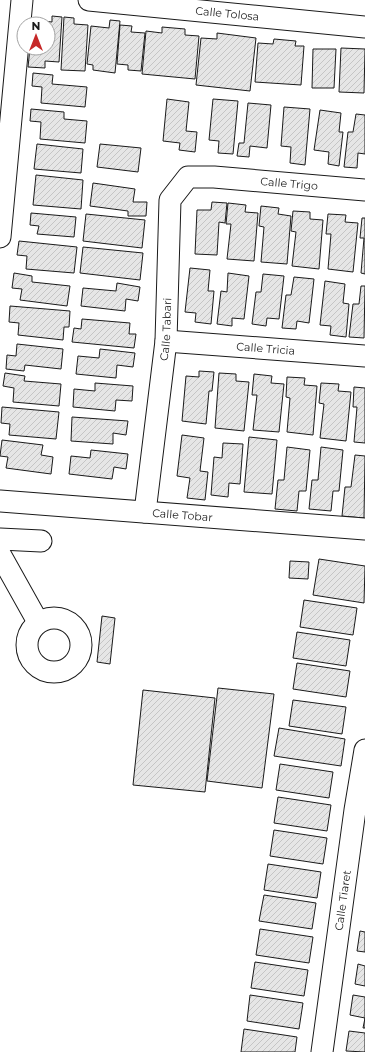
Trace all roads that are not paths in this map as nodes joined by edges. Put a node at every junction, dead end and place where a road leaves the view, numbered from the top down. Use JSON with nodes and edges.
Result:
{"nodes":[{"id":1,"x":22,"y":0,"type":"edge"},
{"id":2,"x":89,"y":0,"type":"edge"},
{"id":3,"x":365,"y":27,"type":"edge"},
{"id":4,"x":214,"y":177,"type":"joint"},
{"id":5,"x":365,"y":190,"type":"edge"},
{"id":6,"x":0,"y":237,"type":"edge"},
{"id":7,"x":166,"y":341,"type":"junction"},
{"id":8,"x":365,"y":356,"type":"edge"},
{"id":9,"x":0,"y":500,"type":"edge"},
{"id":10,"x":145,"y":512,"type":"junction"},
{"id":11,"x":365,"y":530,"type":"edge"},
{"id":12,"x":0,"y":539,"type":"edge"},
{"id":13,"x":41,"y":541,"type":"dead end"},
{"id":14,"x":0,"y":554,"type":"edge"},
{"id":15,"x":38,"y":622,"type":"dead end"},
{"id":16,"x":365,"y":750,"type":"edge"},
{"id":17,"x":360,"y":810,"type":"edge"},
{"id":18,"x":322,"y":1052,"type":"edge"}],
"edges":[{"from":1,"to":6,"type":"street"},
{"from":2,"to":3,"type":"street","name":"Calle Tolosa"},
{"from":4,"to":5,"type":"street","name":"Calle Trigo"},
{"from":4,"to":7,"type":"street","name":"Calle Tabari"},
{"from":7,"to":8,"type":"street","name":"Calle Tricia"},
{"from":7,"to":10,"type":"street","name":"Calle Tabari"},
{"from":9,"to":10,"type":"street","name":"Calle Tobar"},
{"from":10,"to":11,"type":"street","name":"Calle Tobar"},
{"from":12,"to":13,"type":"street"},
{"from":14,"to":15,"type":"street"},
{"from":16,"to":17,"type":"street","name":"Calle Tiaret"},
{"from":17,"to":18,"type":"street","name":"Calle Tiaret"}]}
